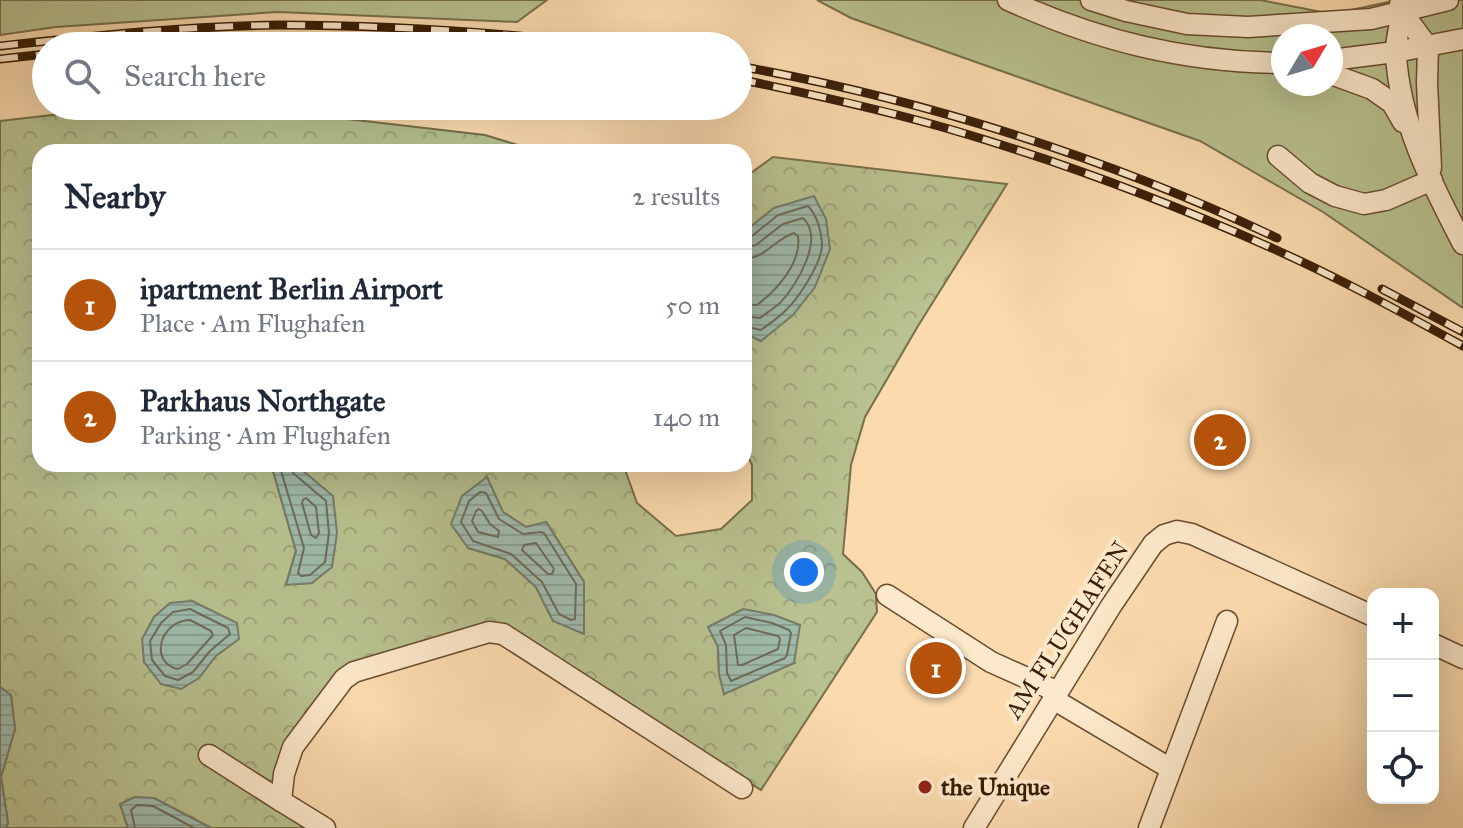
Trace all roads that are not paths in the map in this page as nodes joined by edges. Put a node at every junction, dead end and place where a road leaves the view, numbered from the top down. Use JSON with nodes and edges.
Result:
{"nodes":[{"id":1,"x":1008,"y":0,"type":"edge"},
{"id":2,"x":1091,"y":0,"type":"edge"},
{"id":3,"x":1448,"y":0,"type":"edge"},
{"id":4,"x":1400,"y":6,"type":"edge"},
{"id":5,"x":1463,"y":39,"type":"edge"},
{"id":6,"x":1428,"y":47,"type":"junction"},
{"id":7,"x":1395,"y":52,"type":"junction"},
{"id":8,"x":1343,"y":58,"type":"edge"},
{"id":9,"x":1271,"y":62,"type":"edge"},
{"id":10,"x":1343,"y":78,"type":"edge"},
{"id":11,"x":1413,"y":139,"type":"junction"},
{"id":12,"x":1278,"y":156,"type":"dead end"},
{"id":13,"x":1432,"y":180,"type":"junction"},
{"id":14,"x":1463,"y":244,"type":"edge"},
{"id":15,"x":887,"y":595,"type":"dead end"},
{"id":16,"x":1367,"y":613,"type":"edge"},
{"id":17,"x":1227,"y":621,"type":"dead end"},
{"id":18,"x":1439,"y":647,"type":"edge"},
{"id":19,"x":1463,"y":658,"type":"edge"},
{"id":20,"x":1056,"y":695,"type":"junction"},
{"id":21,"x":209,"y":755,"type":"dead end"},
{"id":22,"x":1171,"y":769,"type":"junction"},
{"id":23,"x":742,"y":788,"type":"dead end"},
{"id":24,"x":281,"y":801,"type":"junction"},
{"id":25,"x":325,"y":828,"type":"edge"},
{"id":26,"x":974,"y":828,"type":"edge"},
{"id":27,"x":1149,"y":828,"type":"edge"}],
"edges":[{"from":1,"to":9,"type":"street"},
{"from":2,"to":4,"type":"street"},
{"from":3,"to":4,"type":"street"},
{"from":4,"to":6,"type":"street"},
{"from":4,"to":7,"type":"street"},
{"from":5,"to":6,"type":"street"},
{"from":6,"to":7,"type":"street"},
{"from":6,"to":13,"type":"street"},
{"from":7,"to":8,"type":"street"},
{"from":7,"to":11,"type":"street"},
{"from":10,"to":11,"type":"street"},
{"from":11,"to":13,"type":"street"},
{"from":12,"to":13,"type":"street"},
{"from":13,"to":14,"type":"street"},
{"from":15,"to":20,"type":"street"},
{"from":16,"to":20,"type":"street","name":"AM FLUGHAFEN"},
{"from":17,"to":22,"type":"street"},
{"from":18,"to":19,"type":"street"},
{"from":20,"to":22,"type":"street"},
{"from":20,"to":26,"type":"street","name":"AM FLUGHAFEN"},
{"from":21,"to":24,"type":"street"},
{"from":22,"to":27,"type":"street"},
{"from":23,"to":24,"type":"street"},
{"from":24,"to":25,"type":"street"}]}
